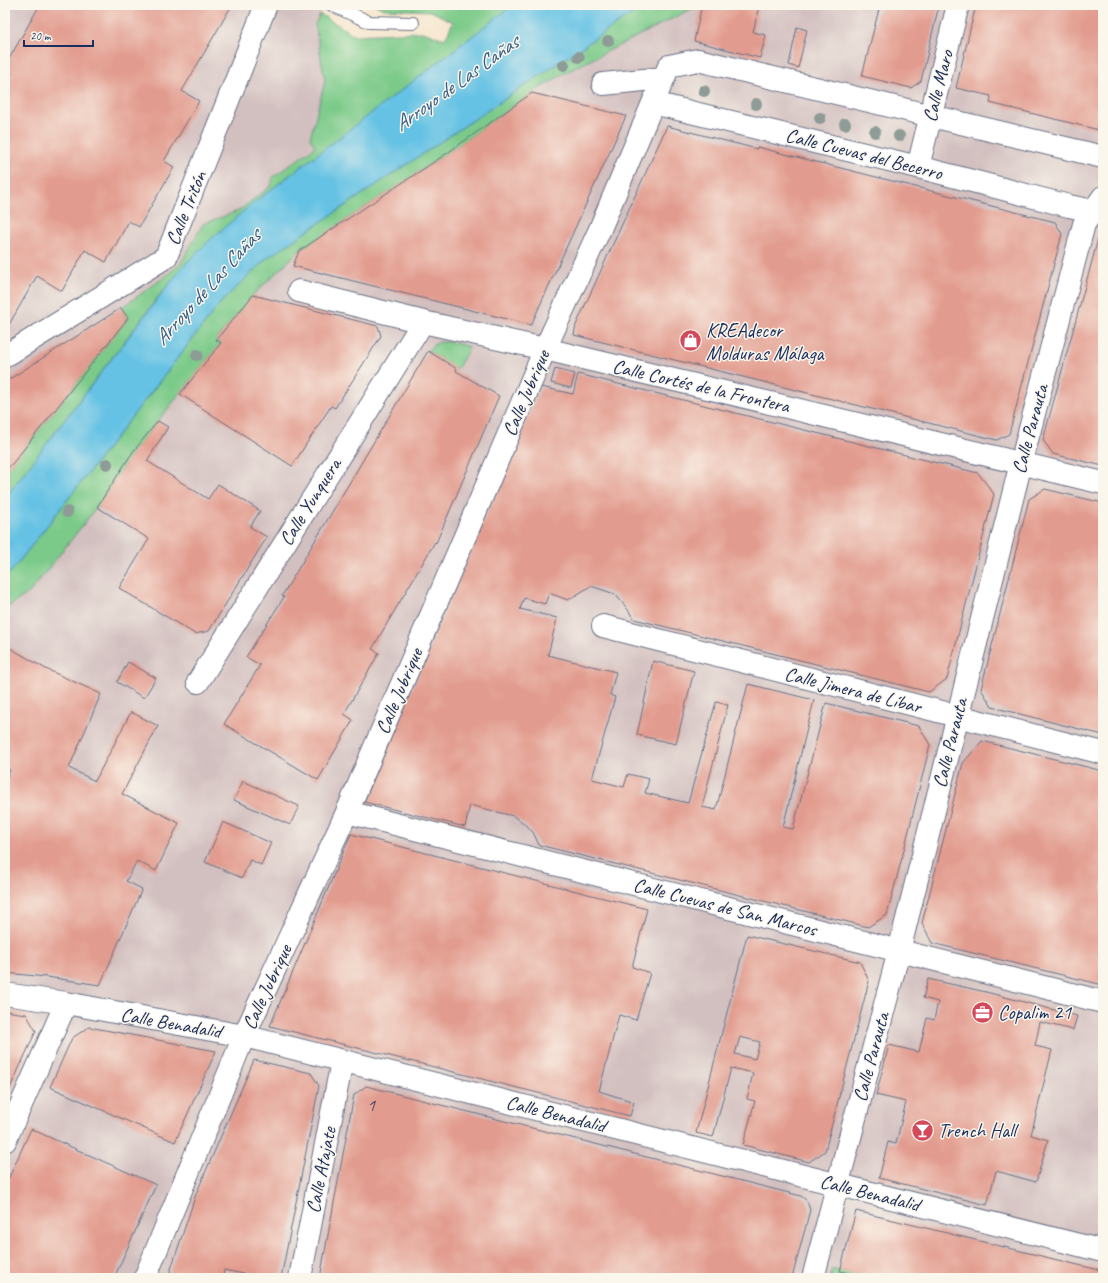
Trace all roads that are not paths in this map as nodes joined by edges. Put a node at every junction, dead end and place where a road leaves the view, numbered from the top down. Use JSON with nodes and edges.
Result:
{"nodes":[{"id":1,"x":266,"y":5,"type":"edge"},
{"id":2,"x":332,"y":5,"type":"edge"},
{"id":3,"x":958,"y":5,"type":"edge"},
{"id":4,"x":413,"y":23,"type":"dead end"},
{"id":5,"x":664,"y":78,"type":"junction"},
{"id":6,"x":603,"y":84,"type":"dead end"},
{"id":7,"x":653,"y":103,"type":"junction"},
{"id":8,"x":931,"y":116,"type":"junction"},
{"id":9,"x":1103,"y":157,"type":"edge"},
{"id":10,"x":918,"y":167,"type":"junction"},
{"id":11,"x":1100,"y":207,"type":"edge"},
{"id":12,"x":299,"y":291,"type":"dead end"},
{"id":13,"x":423,"y":322,"type":"junction"},
{"id":14,"x":545,"y":349,"type":"junction"},
{"id":15,"x":5,"y":356,"type":"edge"},
{"id":16,"x":1021,"y":463,"type":"junction"},
{"id":17,"x":1103,"y":483,"type":"edge"},
{"id":18,"x":603,"y":626,"type":"dead end"},
{"id":19,"x":198,"y":682,"type":"dead end"},
{"id":20,"x":957,"y":716,"type":"junction"},
{"id":21,"x":1103,"y":753,"type":"edge"},
{"id":22,"x":347,"y":812,"type":"junction"},
{"id":23,"x":899,"y":951,"type":"junction"},
{"id":24,"x":5,"y":994,"type":"edge"},
{"id":25,"x":1103,"y":1002,"type":"edge"},
{"id":26,"x":66,"y":1003,"type":"junction"},
{"id":27,"x":244,"y":1036,"type":"junction"},
{"id":28,"x":342,"y":1061,"type":"junction"},
{"id":29,"x":5,"y":1140,"type":"edge"},
{"id":30,"x":837,"y":1184,"type":"junction"},
{"id":31,"x":1103,"y":1251,"type":"edge"},
{"id":32,"x":145,"y":1278,"type":"edge"},
{"id":33,"x":300,"y":1278,"type":"edge"},
{"id":34,"x":813,"y":1278,"type":"edge"}],
"edges":[{"from":1,"to":15,"type":"street","name":"Calle Tritón"},
{"from":2,"to":4,"type":"lane"},
{"from":3,"to":8,"type":"street","name":"Calle Maro"},
{"from":5,"to":6,"type":"street"},
{"from":5,"to":7,"type":"street"},
{"from":5,"to":8,"type":"street"},
{"from":7,"to":10,"type":"street","name":"Calle Cuevas del Becerro"},
{"from":7,"to":14,"type":"street","name":"Calle Jubrique"},
{"from":8,"to":9,"type":"street"},
{"from":8,"to":10,"type":"street","name":"Calle Maro"},
{"from":10,"to":11,"type":"street","name":"Calle Cuevas del Becerro"},
{"from":11,"to":16,"type":"street","name":"Calle Parauta"},
{"from":12,"to":13,"type":"street","name":"Calle Cortés de la Frontera"},
{"from":13,"to":14,"type":"street","name":"Calle Cortés de la Frontera"},
{"from":13,"to":19,"type":"street","name":"Calle Yunquera"},
{"from":14,"to":16,"type":"street","name":"Calle Cortés de la Frontera"},
{"from":14,"to":22,"type":"street","name":"Calle Jubrique"},
{"from":16,"to":17,"type":"street","name":"Calle Cortés de la Frontera"},
{"from":16,"to":20,"type":"street","name":"Calle Parauta"},
{"from":18,"to":20,"type":"street","name":"Calle Jimera de Líbar"},
{"from":20,"to":21,"type":"street","name":"Calle Jimera de Líbar"},
{"from":20,"to":23,"type":"street","name":"Calle Parauta"},
{"from":22,"to":23,"type":"street","name":"Calle Cuevas de San Marcos"},
{"from":22,"to":27,"type":"street","name":"Calle Jubrique"},
{"from":23,"to":25,"type":"street","name":"Calle Cuevas de San Marcos"},
{"from":23,"to":30,"type":"street","name":"Calle Parauta"},
{"from":24,"to":26,"type":"street","name":"Calle Benadalid"},
{"from":26,"to":27,"type":"street","name":"Calle Benadalid"},
{"from":26,"to":29,"type":"street"},
{"from":27,"to":28,"type":"street","name":"Calle Benadalid"},
{"from":27,"to":32,"type":"street","name":"Calle Jubrique"},
{"from":28,"to":30,"type":"street","name":"Calle Benadalid"},
{"from":28,"to":33,"type":"street","name":"Calle Atajate"},
{"from":30,"to":31,"type":"street","name":"Calle Benadalid"},
{"from":30,"to":34,"type":"street","name":"Calle Parauta"}]}
